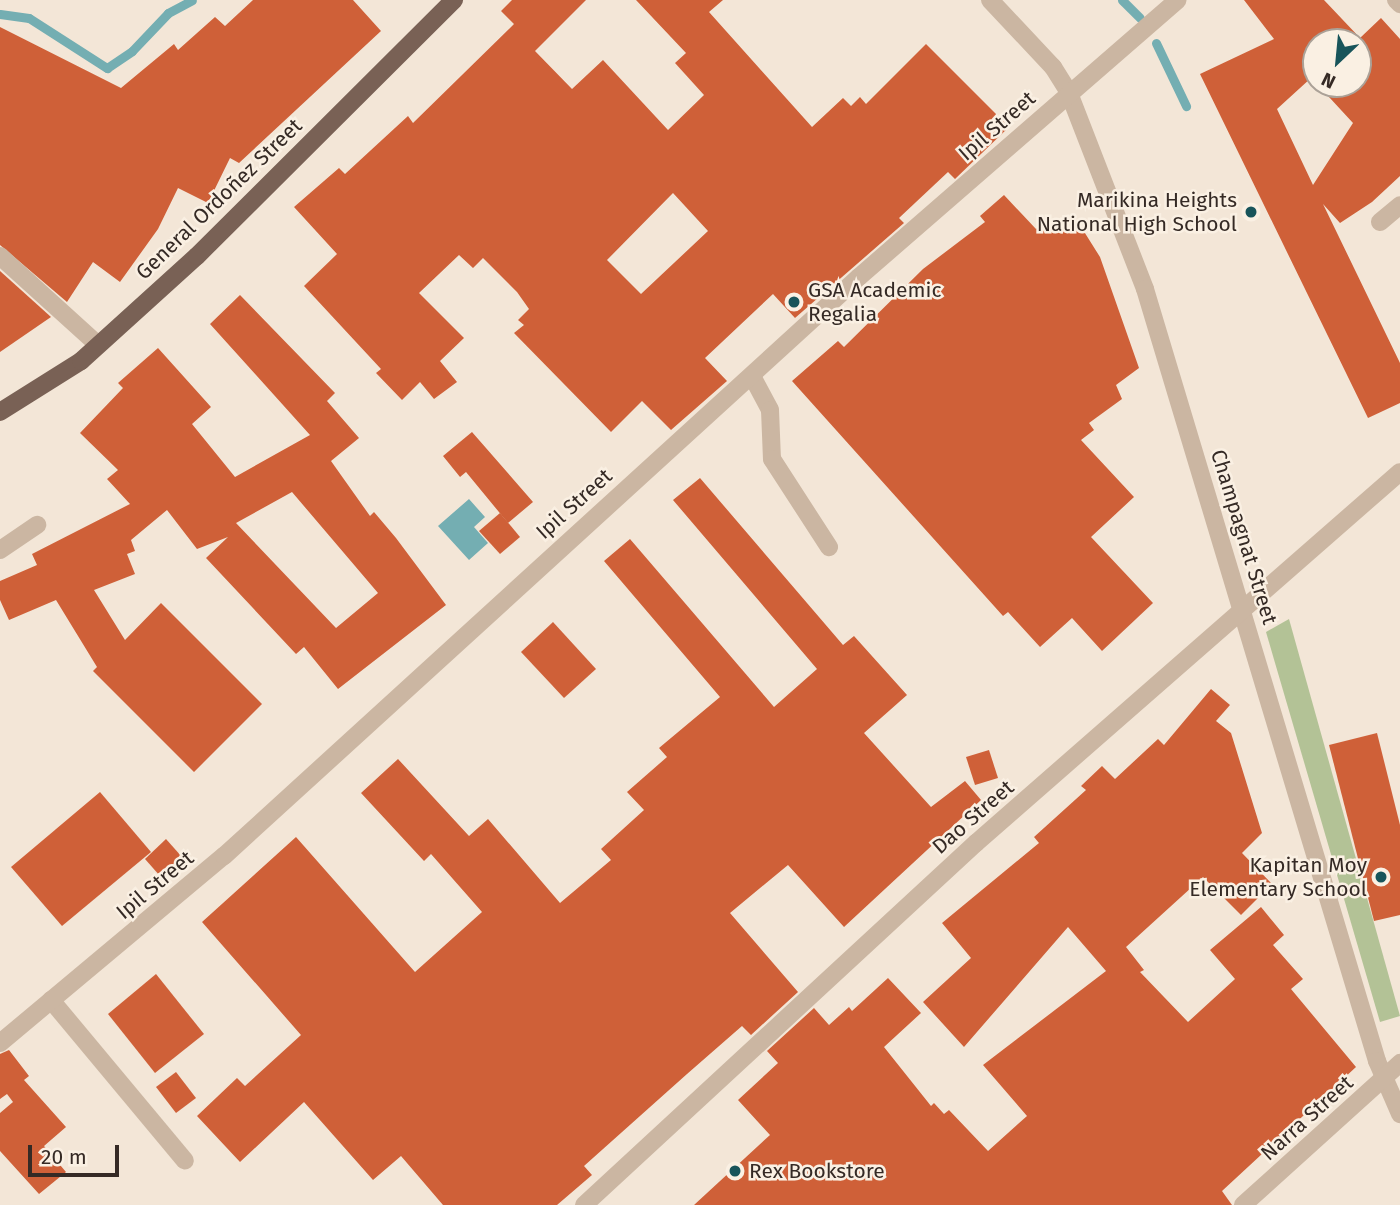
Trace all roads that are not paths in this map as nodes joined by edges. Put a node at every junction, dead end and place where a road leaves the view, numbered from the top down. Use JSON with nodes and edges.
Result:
{"nodes":[{"id":1,"x":454,"y":0,"type":"edge"},
{"id":2,"x":990,"y":0,"type":"edge"},
{"id":3,"x":1178,"y":0,"type":"edge"},
{"id":4,"x":1396,"y":0,"type":"edge"},
{"id":5,"x":1400,"y":4,"type":"edge"},
{"id":6,"x":1069,"y":93,"type":"junction"},
{"id":7,"x":1400,"y":205,"type":"edge"},
{"id":8,"x":1380,"y":222,"type":"dead end"},
{"id":9,"x":0,"y":256,"type":"edge"},
{"id":10,"x":98,"y":345,"type":"junction"},
{"id":11,"x":752,"y":376,"type":"junction"},
{"id":12,"x":0,"y":412,"type":"edge"},
{"id":13,"x":1400,"y":472,"type":"edge"},
{"id":14,"x":37,"y":526,"type":"dead end"},
{"id":15,"x":830,"y":547,"type":"dead end"},
{"id":16,"x":0,"y":550,"type":"edge"},
{"id":17,"x":1243,"y":614,"type":"junction"},
{"id":18,"x":51,"y":1000,"type":"junction"},
{"id":19,"x":0,"y":1043,"type":"edge"},
{"id":20,"x":1400,"y":1063,"type":"edge"},
{"id":21,"x":1383,"y":1079,"type":"junction"},
{"id":22,"x":1400,"y":1114,"type":"edge"},
{"id":23,"x":185,"y":1161,"type":"dead end"},
{"id":24,"x":584,"y":1205,"type":"edge"},
{"id":25,"x":1243,"y":1205,"type":"edge"}],
"edges":[{"from":1,"to":10,"type":"main road","name":"General Ordoñez Street"},
{"from":2,"to":6,"type":"street","name":"Champagnat Street"},
{"from":3,"to":6,"type":"street","name":"Ipil Street"},
{"from":4,"to":5,"type":"street"},
{"from":6,"to":11,"type":"street","name":"Ipil Street"},
{"from":6,"to":17,"type":"street","name":"Champagnat Street"},
{"from":7,"to":8,"type":"street"},
{"from":9,"to":10,"type":"street"},
{"from":10,"to":12,"type":"main road","name":"General Ordoñez Street"},
{"from":11,"to":15,"type":"street"},
{"from":11,"to":18,"type":"street","name":"Ipil Street"},
{"from":13,"to":17,"type":"street","name":"Dao Street"},
{"from":14,"to":16,"type":"street"},
{"from":17,"to":21,"type":"street","name":"Champagnat Street"},
{"from":17,"to":24,"type":"street","name":"Dao Street"},
{"from":18,"to":19,"type":"street","name":"Ipil Street"},
{"from":18,"to":23,"type":"street"},
{"from":20,"to":21,"type":"street","name":"Narra Street"},
{"from":21,"to":22,"type":"street","name":"Champagnat Street"},
{"from":21,"to":25,"type":"street","name":"Narra Street"}]}
